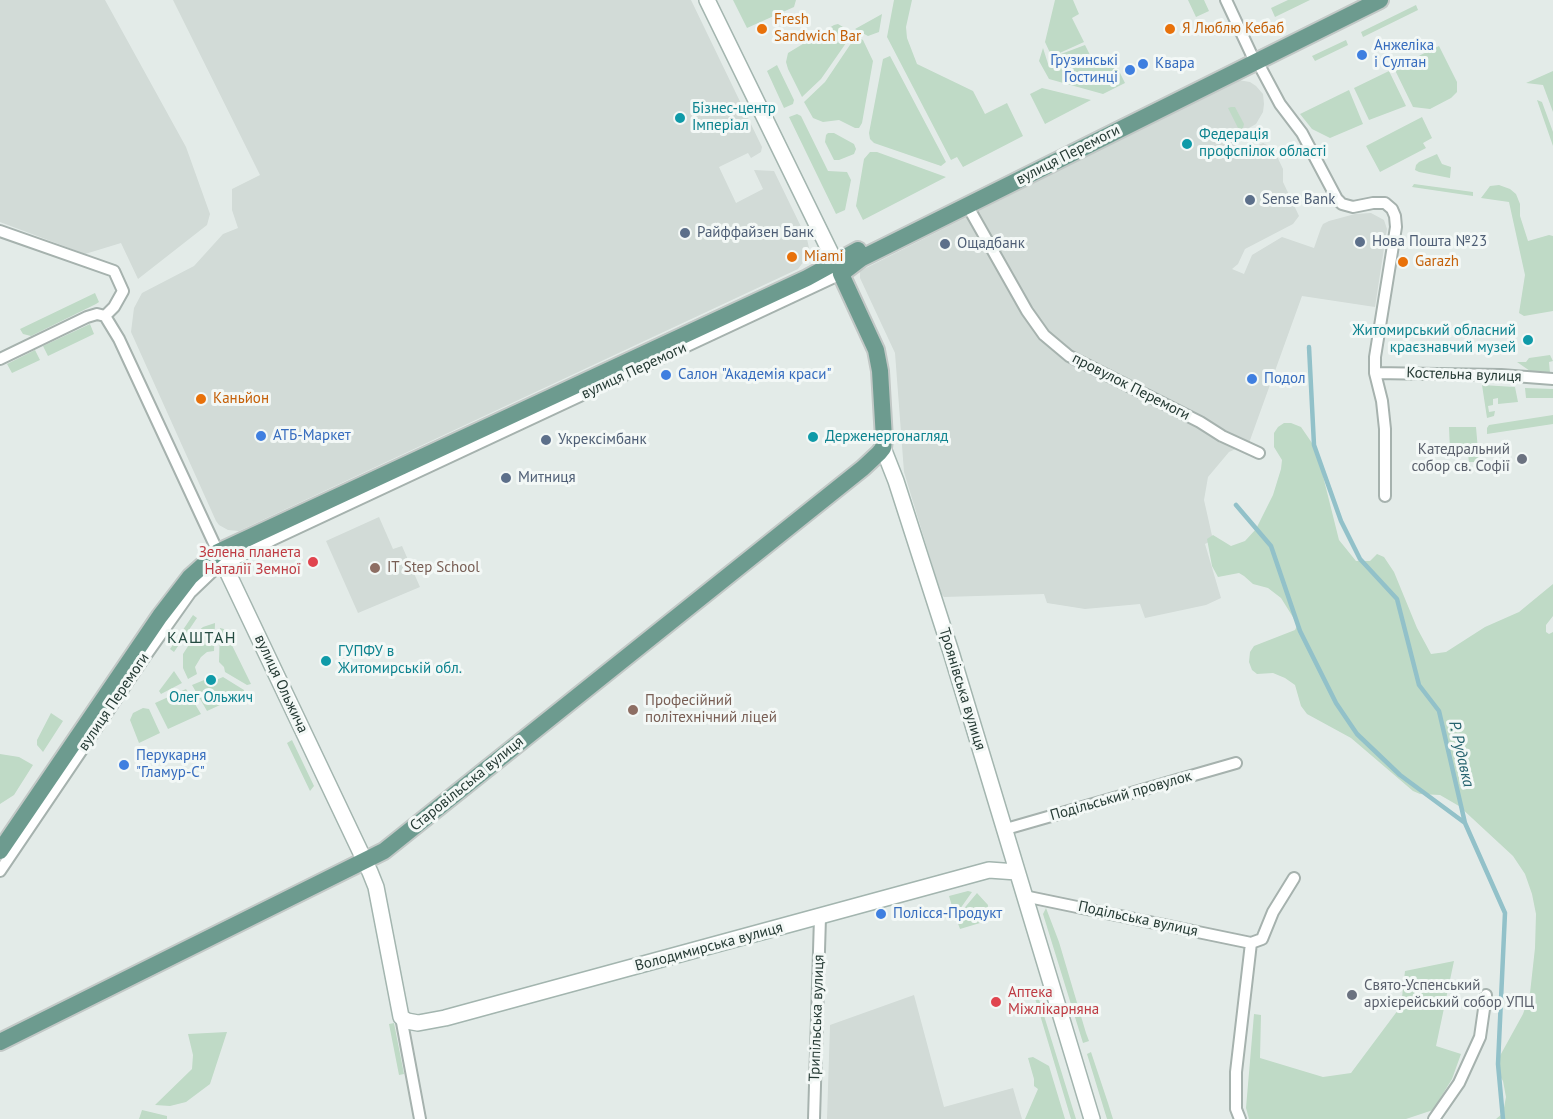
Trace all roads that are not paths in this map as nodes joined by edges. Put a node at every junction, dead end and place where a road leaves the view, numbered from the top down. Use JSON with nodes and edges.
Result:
{"nodes":[{"id":1,"x":707,"y":0,"type":"edge"},
{"id":2,"x":1226,"y":0,"type":"edge"},
{"id":3,"x":1233,"y":0,"type":"edge"},
{"id":4,"x":1358,"y":0,"type":"edge"},
{"id":5,"x":1380,"y":0,"type":"edge"},
{"id":6,"x":1256,"y":57,"type":"junction"},
{"id":7,"x":967,"y":205,"type":"junction"},
{"id":8,"x":0,"y":231,"type":"edge"},
{"id":9,"x":838,"y":268,"type":"junction"},
{"id":10,"x":105,"y":316,"type":"junction"},
{"id":11,"x":0,"y":359,"type":"edge"},
{"id":12,"x":1375,"y":373,"type":"junction"},
{"id":13,"x":1553,"y":379,"type":"edge"},
{"id":14,"x":883,"y":448,"type":"junction"},
{"id":15,"x":1259,"y":453,"type":"dead end"},
{"id":16,"x":1385,"y":496,"type":"dead end"},
{"id":17,"x":221,"y":558,"type":"junction"},
{"id":18,"x":1236,"y":763,"type":"dead end"},
{"id":19,"x":1005,"y":829,"type":"junction"},
{"id":20,"x":0,"y":851,"type":"edge"},
{"id":21,"x":364,"y":860,"type":"junction"},
{"id":22,"x":0,"y":871,"type":"edge"},
{"id":23,"x":1017,"y":872,"type":"junction"},
{"id":24,"x":1294,"y":878,"type":"dead end"},
{"id":25,"x":1024,"y":896,"type":"junction"},
{"id":26,"x":820,"y":917,"type":"junction"},
{"id":27,"x":1251,"y":943,"type":"junction"},
{"id":28,"x":1486,"y":995,"type":"dead end"},
{"id":29,"x":401,"y":1017,"type":"junction"},
{"id":30,"x":0,"y":1042,"type":"edge"},
{"id":31,"x":420,"y":1119,"type":"edge"},
{"id":32,"x":814,"y":1119,"type":"edge"},
{"id":33,"x":1092,"y":1119,"type":"edge"},
{"id":34,"x":1240,"y":1119,"type":"edge"},
{"id":35,"x":1434,"y":1119,"type":"edge"}],
"edges":[{"from":1,"to":9,"type":"street"},
{"from":2,"to":6,"type":"street"},
{"from":3,"to":6,"type":"street"},
{"from":4,"to":6,"type":"main road","name":"вулиця Перемоги"},
{"from":5,"to":6,"type":"main road","name":"вулиця Перемоги"},
{"from":6,"to":7,"type":"main road","name":"вулиця Перемоги"},
{"from":6,"to":9,"type":"main road","name":"вулиця Перемоги"},
{"from":6,"to":12,"type":"street"},
{"from":7,"to":9,"type":"main road","name":"вулиця Перемоги"},
{"from":7,"to":15,"type":"street","name":"провулок Перемоги"},
{"from":8,"to":10,"type":"street"},
{"from":9,"to":14,"type":"main road","name":"Троянівська вулиця"},
{"from":9,"to":17,"type":"main road","name":"вулиця Перемоги"},
{"from":10,"to":11,"type":"street"},
{"from":10,"to":17,"type":"street","name":"вулиця Ольжича"},
{"from":12,"to":13,"type":"street","name":"Костельна вулиця"},
{"from":12,"to":16,"type":"street"},
{"from":14,"to":19,"type":"street","name":"Троянівська вулиця"},
{"from":14,"to":21,"type":"main road","name":"Старовільська вулиця"},
{"from":17,"to":20,"type":"main road","name":"вулиця Перемоги"},
{"from":17,"to":21,"type":"street","name":"вулиця Ольжича"},
{"from":17,"to":22,"type":"street","name":"вулиця Перемоги"},
{"from":18,"to":19,"type":"street","name":"Подільський провулок"},
{"from":19,"to":23,"type":"street","name":"Троянівська вулиця"},
{"from":21,"to":29,"type":"street","name":"вулиця Ольжича"},
{"from":21,"to":30,"type":"main road","name":"Старовільська вулиця"},
{"from":23,"to":25,"type":"street","name":"Троянівська вулиця"},
{"from":23,"to":26,"type":"street","name":"Володимирська вулиця"},
{"from":24,"to":27,"type":"street"},
{"from":25,"to":27,"type":"street","name":"Подільська вулиця"},
{"from":25,"to":33,"type":"street","name":"Троянівська вулиця"},
{"from":26,"to":29,"type":"street","name":"Володимирська вулиця"},
{"from":26,"to":32,"type":"street","name":"Трипільська вулиця"},
{"from":27,"to":34,"type":"street"},
{"from":28,"to":35,"type":"street"},
{"from":29,"to":31,"type":"street","name":"вулиця Ольжича"}]}
